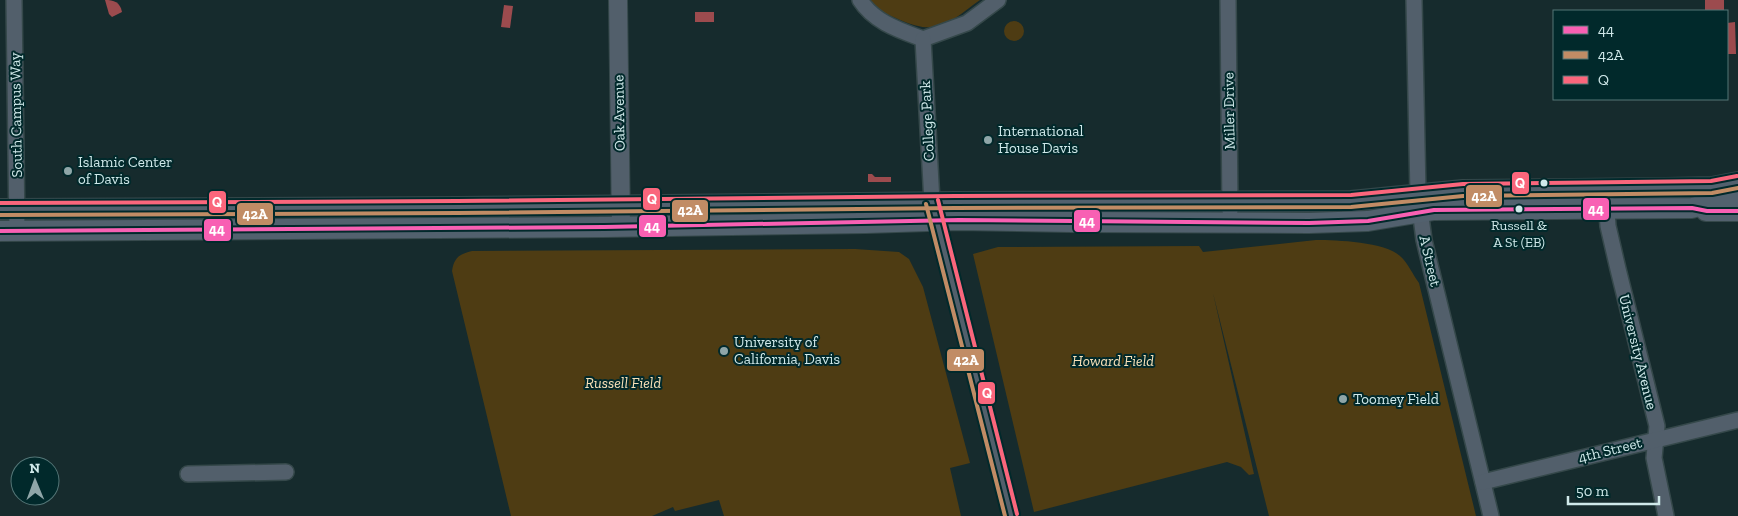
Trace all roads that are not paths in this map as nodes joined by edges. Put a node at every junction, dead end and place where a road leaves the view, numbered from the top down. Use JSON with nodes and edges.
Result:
{"nodes":[{"id":1,"x":14,"y":0,"type":"edge"},
{"id":2,"x":618,"y":0,"type":"edge"},
{"id":3,"x":860,"y":0,"type":"edge"},
{"id":4,"x":998,"y":0,"type":"edge"},
{"id":5,"x":1228,"y":0,"type":"edge"},
{"id":6,"x":1414,"y":0,"type":"edge"},
{"id":7,"x":923,"y":39,"type":"junction"},
{"id":8,"x":1738,"y":182,"type":"edge"},
{"id":9,"x":1606,"y":188,"type":"junction"},
{"id":10,"x":1738,"y":195,"type":"edge"},
{"id":11,"x":1230,"y":202,"type":"junction"},
{"id":12,"x":1419,"y":203,"type":"junction"},
{"id":13,"x":621,"y":206,"type":"junction"},
{"id":14,"x":482,"y":207,"type":"junction"},
{"id":15,"x":1607,"y":208,"type":"junction"},
{"id":16,"x":1692,"y":208,"type":"junction"},
{"id":17,"x":9,"y":209,"type":"edge"},
{"id":18,"x":935,"y":211,"type":"junction"},
{"id":19,"x":1738,"y":212,"type":"edge"},
{"id":20,"x":1230,"y":223,"type":"junction"},
{"id":21,"x":622,"y":226,"type":"junction"},
{"id":22,"x":436,"y":228,"type":"junction"},
{"id":23,"x":9,"y":231,"type":"edge"},
{"id":24,"x":1738,"y":420,"type":"edge"},
{"id":25,"x":1656,"y":439,"type":"junction"},
{"id":26,"x":286,"y":472,"type":"dead end"},
{"id":27,"x":188,"y":474,"type":"dead end"},
{"id":28,"x":1482,"y":482,"type":"junction"},
{"id":29,"x":1011,"y":516,"type":"edge"},
{"id":30,"x":1491,"y":516,"type":"edge"},
{"id":31,"x":1666,"y":516,"type":"edge"}],
"edges":[{"from":1,"to":17,"type":"street","name":"South Campus Way"},
{"from":2,"to":13,"type":"street","name":"Oak Avenue"},
{"from":3,"to":7,"type":"street"},
{"from":4,"to":7,"type":"street"},
{"from":5,"to":11,"type":"street","name":"Miller Drive"},
{"from":6,"to":12,"type":"street","name":"A Street"},
{"from":7,"to":18,"type":"street","name":"College Park"},
{"from":8,"to":9,"type":"main road"},
{"from":9,"to":12,"type":"main road"},
{"from":9,"to":15,"type":"street","name":"University Avenue"},
{"from":10,"to":16,"type":"main road"},
{"from":11,"to":12,"type":"main road"},
{"from":11,"to":18,"type":"main road"},
{"from":11,"to":20,"type":"street","name":"Miller Drive"},
{"from":12,"to":15,"type":"main road"},
{"from":12,"to":20,"type":"main road"},
{"from":12,"to":28,"type":"street","name":"A Street"},
{"from":13,"to":14,"type":"main road"},
{"from":13,"to":18,"type":"main road"},
{"from":13,"to":21,"type":"street","name":"Oak Avenue"},
{"from":14,"to":17,"type":"main road"},
{"from":14,"to":22,"type":"main road"},
{"from":15,"to":16,"type":"main road"},
{"from":15,"to":25,"type":"street","name":"University Avenue"},
{"from":16,"to":19,"type":"main road"},
{"from":17,"to":23,"type":"street","name":"South Campus Way"},
{"from":18,"to":20,"type":"main road"},
{"from":18,"to":21,"type":"main road"},
{"from":18,"to":29,"type":"street","name":"College Park"},
{"from":21,"to":22,"type":"main road"},
{"from":22,"to":23,"type":"main road"},
{"from":24,"to":25,"type":"street","name":"4th Street"},
{"from":25,"to":28,"type":"street","name":"4th Street"},
{"from":25,"to":31,"type":"street","name":"University Avenue"},
{"from":26,"to":27,"type":"street"},
{"from":28,"to":30,"type":"street","name":"A Street"}]}
